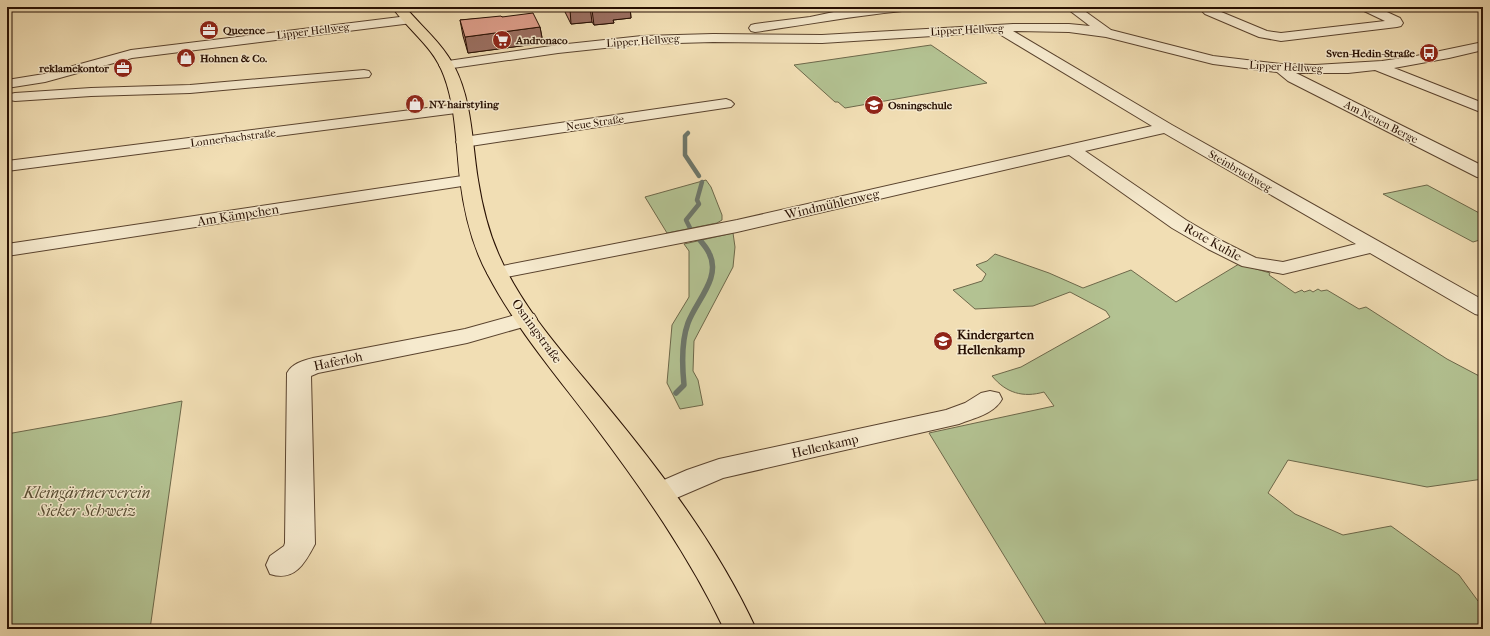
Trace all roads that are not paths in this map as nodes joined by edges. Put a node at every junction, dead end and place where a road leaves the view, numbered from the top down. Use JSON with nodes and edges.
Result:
{"nodes":[{"id":1,"x":398,"y":7,"type":"edge"},
{"id":2,"x":902,"y":7,"type":"edge"},
{"id":3,"x":1071,"y":7,"type":"edge"},
{"id":4,"x":1208,"y":7,"type":"edge"},
{"id":5,"x":1366,"y":7,"type":"edge"},
{"id":6,"x":408,"y":20,"type":"junction"},
{"id":7,"x":999,"y":28,"type":"junction"},
{"id":8,"x":1108,"y":33,"type":"junction"},
{"id":9,"x":743,"y":39,"type":"junction"},
{"id":10,"x":1483,"y":46,"type":"edge"},
{"id":11,"x":446,"y":65,"type":"junction"},
{"id":12,"x":1380,"y":66,"type":"junction"},
{"id":13,"x":1280,"y":68,"type":"junction"},
{"id":14,"x":364,"y":74,"type":"dead end"},
{"id":15,"x":23,"y":82,"type":"junction"},
{"id":16,"x":7,"y":84,"type":"edge"},
{"id":17,"x":11,"y":101,"type":"edge"},
{"id":18,"x":726,"y":104,"type":"dead end"},
{"id":19,"x":1483,"y":108,"type":"edge"},
{"id":20,"x":459,"y":109,"type":"junction"},
{"id":21,"x":1166,"y":128,"type":"junction"},
{"id":22,"x":464,"y":142,"type":"junction"},
{"id":23,"x":1072,"y":150,"type":"junction"},
{"id":24,"x":7,"y":166,"type":"edge"},
{"id":25,"x":1483,"y":173,"type":"edge"},
{"id":26,"x":469,"y":180,"type":"junction"},
{"id":27,"x":1373,"y":246,"type":"junction"},
{"id":28,"x":7,"y":250,"type":"edge"},
{"id":29,"x":497,"y":274,"type":"junction"},
{"id":30,"x":1483,"y":309,"type":"edge"},
{"id":31,"x":526,"y":319,"type":"junction"},
{"id":32,"x":990,"y":398,"type":"dead end"},
{"id":33,"x":660,"y":494,"type":"junction"},
{"id":34,"x":281,"y":565,"type":"dead end"},
{"id":35,"x":740,"y":629,"type":"edge"}],
"edges":[{"from":1,"to":6,"type":"main road","name":"Osningstraße"},
{"from":2,"to":9,"type":"street"},
{"from":3,"to":8,"type":"street"},
{"from":4,"to":5,"type":"street"},
{"from":6,"to":11,"type":"main road","name":"Osningstraße"},
{"from":6,"to":15,"type":"street","name":"Lipper Hellweg"},
{"from":7,"to":8,"type":"street","name":"Lipper Hellweg"},
{"from":7,"to":9,"type":"street","name":"Lipper Hellweg"},
{"from":7,"to":21,"type":"street","name":"Steinbruchweg"},
{"from":8,"to":13,"type":"street","name":"Lipper Hellweg"},
{"from":9,"to":11,"type":"street","name":"Lipper Hellweg"},
{"from":10,"to":12,"type":"street","name":"Lipper Hellweg"},
{"from":11,"to":20,"type":"main road","name":"Osningstraße"},
{"from":12,"to":13,"type":"street","name":"Lipper Hellweg"},
{"from":12,"to":19,"type":"street"},
{"from":13,"to":25,"type":"street","name":"Am Neuen Berge"},
{"from":14,"to":17,"type":"street"},
{"from":15,"to":16,"type":"street","name":"Lipper Hellweg"},
{"from":15,"to":17,"type":"street"},
{"from":18,"to":22,"type":"street","name":"Neue Straße"},
{"from":20,"to":22,"type":"main road","name":"Osningstraße"},
{"from":20,"to":24,"type":"street","name":"Lonnerbachstraße"},
{"from":21,"to":23,"type":"street","name":"Windmühlenweg"},
{"from":21,"to":27,"type":"street","name":"Steinbruchweg"},
{"from":22,"to":26,"type":"main road","name":"Osningstraße"},
{"from":23,"to":27,"type":"street","name":"Rote Kuhle"},
{"from":23,"to":29,"type":"street","name":"Windmühlenweg"},
{"from":26,"to":28,"type":"street","name":"Am Kämpchen"},
{"from":26,"to":29,"type":"main road","name":"Osningstraße"},
{"from":27,"to":30,"type":"street","name":"Steinbruchweg"},
{"from":29,"to":31,"type":"main road","name":"Osningstraße"},
{"from":31,"to":33,"type":"main road","name":"Osningstraße"},
{"from":31,"to":34,"type":"street","name":"Haferloh"},
{"from":32,"to":33,"type":"street","name":"Hellenkamp"},
{"from":33,"to":35,"type":"main road","name":"Osningstraße"}]}
